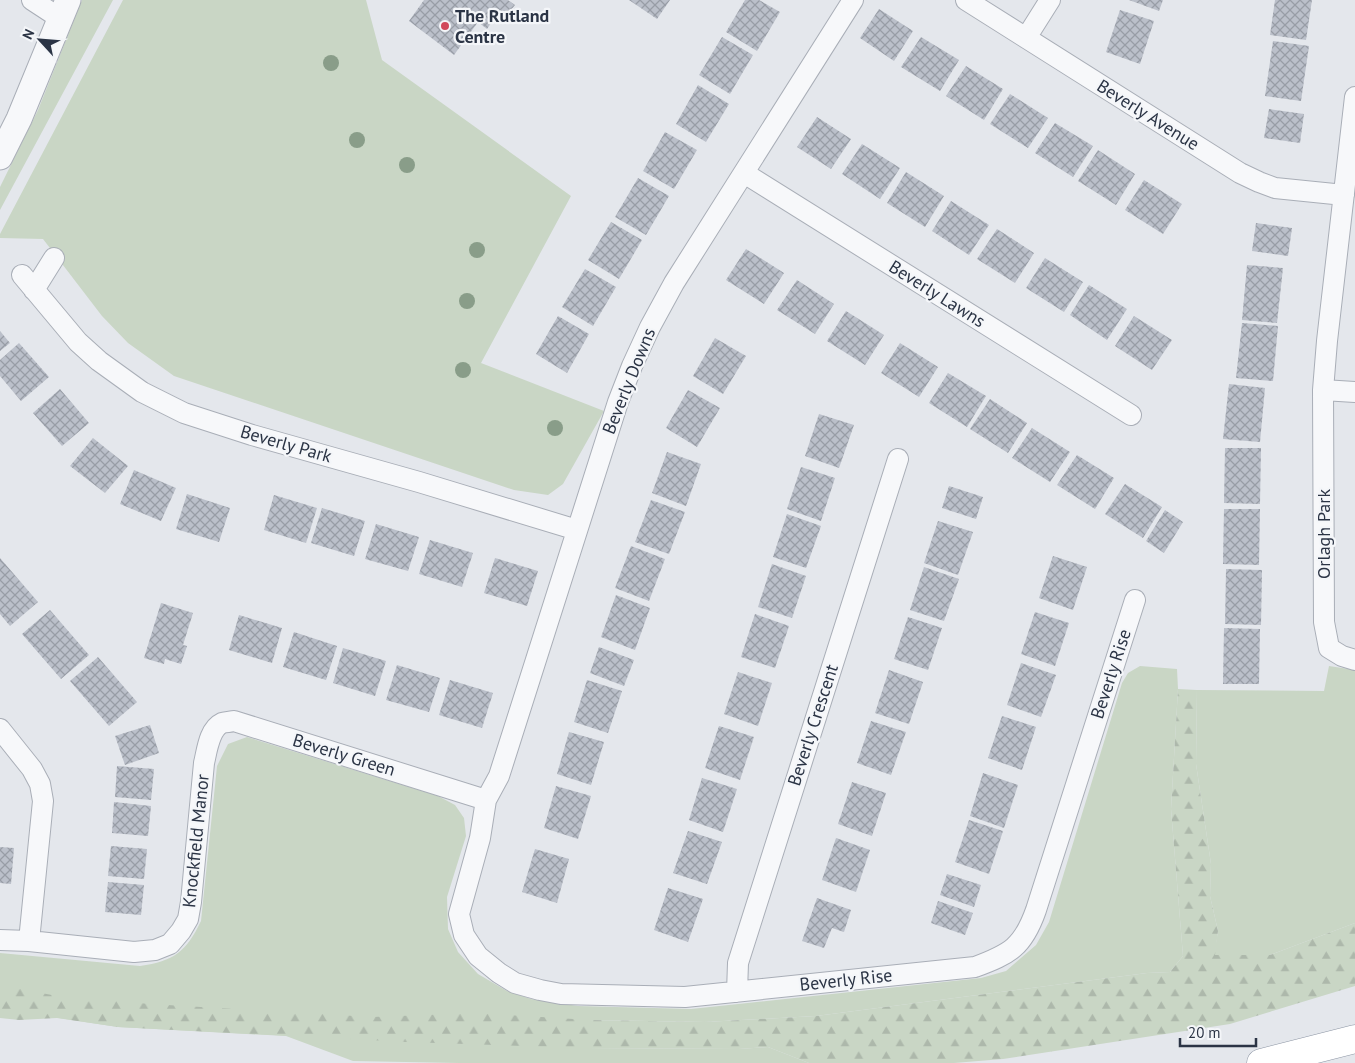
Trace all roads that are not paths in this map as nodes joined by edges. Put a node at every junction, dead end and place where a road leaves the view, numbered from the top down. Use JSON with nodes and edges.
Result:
{"nodes":[{"id":1,"x":32,"y":0,"type":"edge"},
{"id":2,"x":853,"y":0,"type":"edge"},
{"id":3,"x":966,"y":0,"type":"edge"},
{"id":4,"x":1050,"y":0,"type":"edge"},
{"id":5,"x":65,"y":9,"type":"edge"},
{"id":6,"x":1026,"y":38,"type":"junction"},
{"id":7,"x":1354,"y":108,"type":"edge"},
{"id":8,"x":0,"y":157,"type":"edge"},
{"id":9,"x":744,"y":173,"type":"junction"},
{"id":10,"x":1344,"y":195,"type":"junction"},
{"id":11,"x":54,"y":258,"type":"dead end"},
{"id":12,"x":1323,"y":390,"type":"junction"},
{"id":13,"x":1355,"y":392,"type":"edge"},
{"id":14,"x":1131,"y":415,"type":"dead end"},
{"id":15,"x":898,"y":459,"type":"dead end"},
{"id":16,"x":577,"y":530,"type":"junction"},
{"id":17,"x":1135,"y":600,"type":"dead end"},
{"id":18,"x":1355,"y":660,"type":"edge"},
{"id":19,"x":0,"y":730,"type":"edge"},
{"id":20,"x":210,"y":741,"type":"joint"},
{"id":21,"x":486,"y":800,"type":"junction"},
{"id":22,"x":0,"y":940,"type":"edge"},
{"id":23,"x":29,"y":941,"type":"junction"},
{"id":24,"x":737,"y":992,"type":"junction"},
{"id":25,"x":1355,"y":1039,"type":"edge"},
{"id":26,"x":1261,"y":1063,"type":"edge"}],
"edges":[{"from":1,"to":5,"type":"street"},
{"from":2,"to":9,"type":"street","name":"Beverly Downs"},
{"from":3,"to":6,"type":"street","name":"Beverly Avenue"},
{"from":4,"to":6,"type":"street"},
{"from":5,"to":8,"type":"street"},
{"from":6,"to":10,"type":"street","name":"Beverly Avenue"},
{"from":7,"to":10,"type":"street","name":"Orlagh Park"},
{"from":9,"to":14,"type":"street","name":"Beverly Lawns"},
{"from":9,"to":16,"type":"street","name":"Beverly Downs"},
{"from":10,"to":12,"type":"street","name":"Orlagh Park"},
{"from":11,"to":16,"type":"street","name":"Beverly Park"},
{"from":12,"to":13,"type":"street"},
{"from":12,"to":18,"type":"street","name":"Orlagh Park"},
{"from":15,"to":24,"type":"street","name":"Beverly Crescent"},
{"from":16,"to":21,"type":"street","name":"Beverly Downs"},
{"from":17,"to":24,"type":"street","name":"Beverly Rise"},
{"from":19,"to":23,"type":"street"},
{"from":20,"to":21,"type":"street","name":"Beverly Green"},
{"from":20,"to":23,"type":"street","name":"Knockfield Manor"},
{"from":21,"to":24,"type":"street","name":"Beverly Rise"},
{"from":22,"to":23,"type":"street","name":"Knockfield Manor"},
{"from":25,"to":26,"type":"highway"}]}
